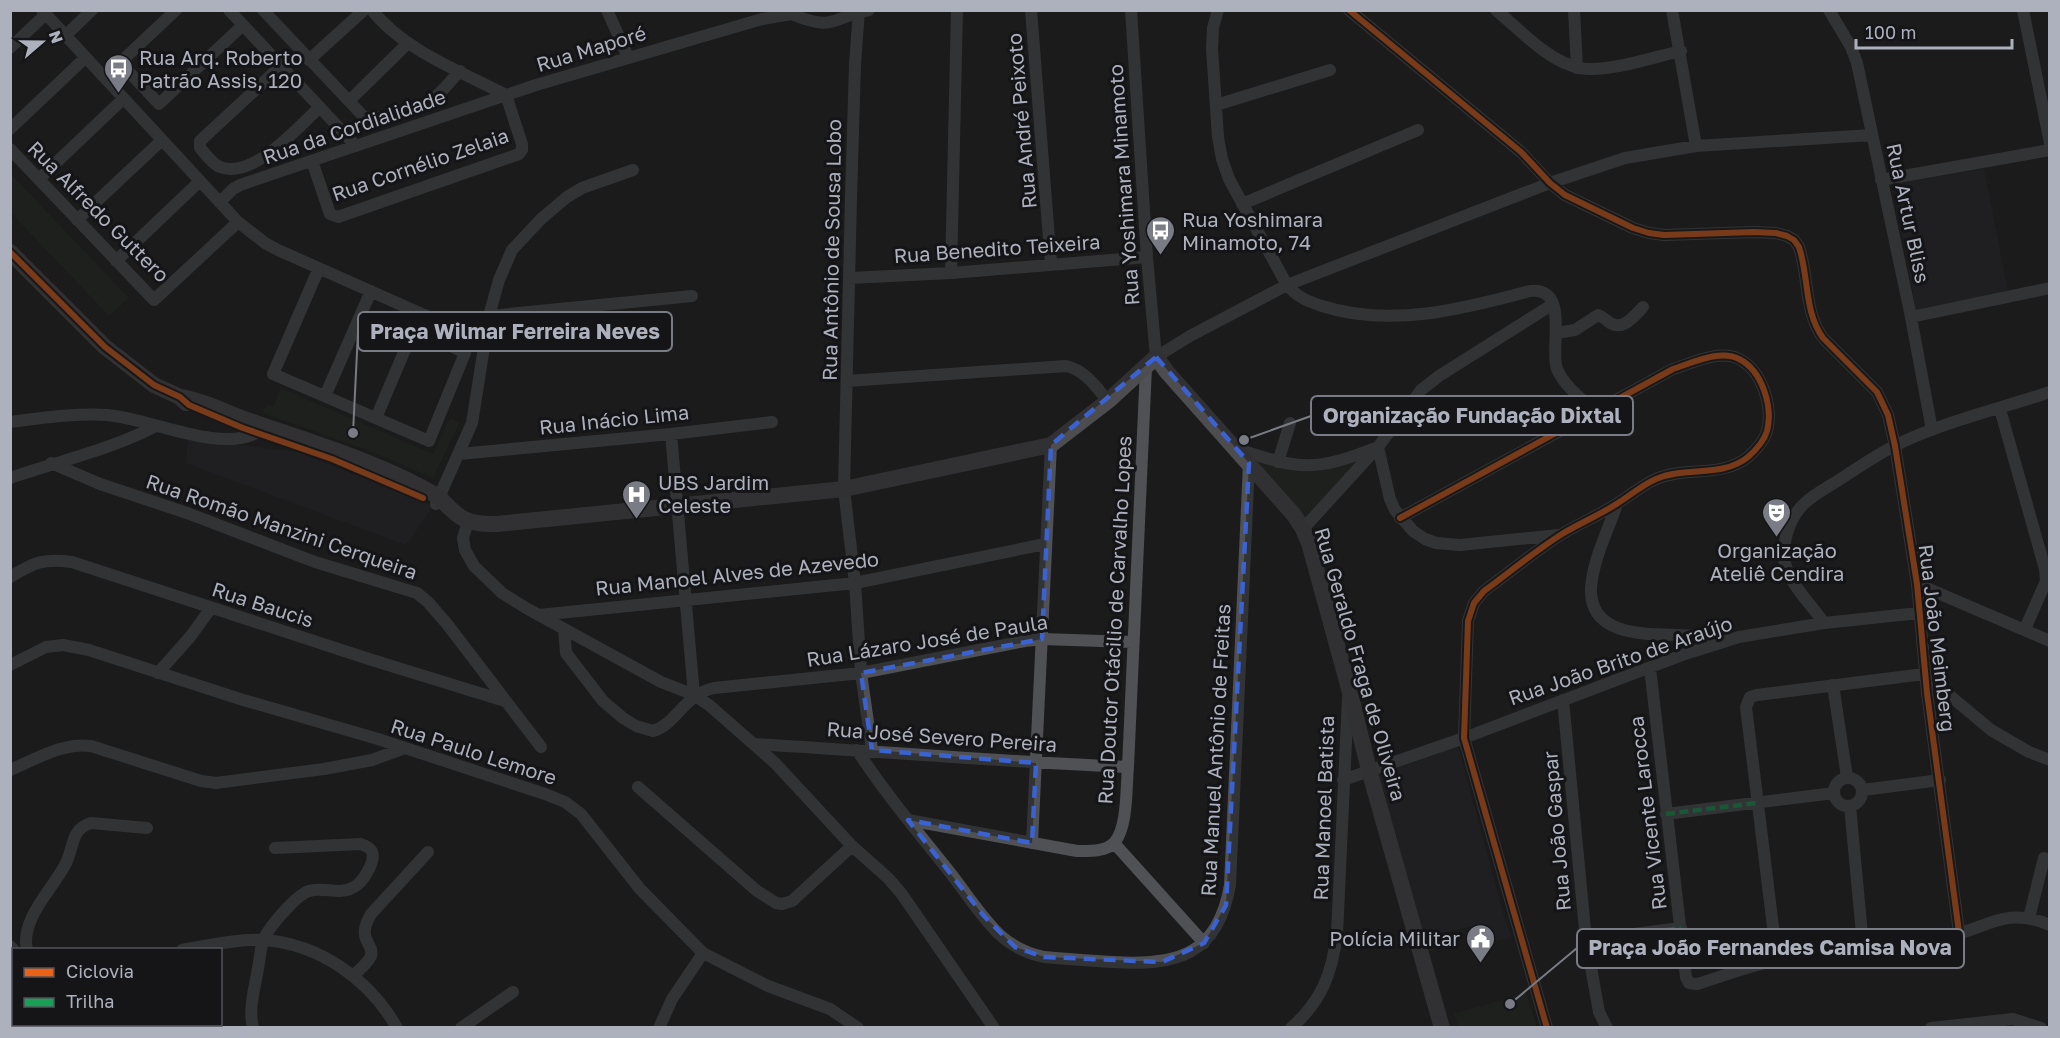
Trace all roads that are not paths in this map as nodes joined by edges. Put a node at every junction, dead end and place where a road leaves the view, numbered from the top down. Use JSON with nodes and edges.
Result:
{"nodes":[{"id":1,"x":92,"y":10,"type":"edge"},
{"id":2,"x":176,"y":10,"type":"edge"},
{"id":3,"x":229,"y":10,"type":"edge"},
{"id":4,"x":364,"y":10,"type":"edge"},
{"id":5,"x":372,"y":10,"type":"edge"},
{"id":6,"x":607,"y":10,"type":"edge"},
{"id":7,"x":957,"y":10,"type":"edge"},
{"id":8,"x":1031,"y":10,"type":"edge"},
{"id":9,"x":1131,"y":10,"type":"edge"},
{"id":10,"x":1218,"y":10,"type":"edge"},
{"id":11,"x":1496,"y":10,"type":"edge"},
{"id":12,"x":1574,"y":10,"type":"edge"},
{"id":13,"x":1672,"y":10,"type":"edge"},
{"id":14,"x":1829,"y":10,"type":"edge"},
{"id":15,"x":2023,"y":10,"type":"edge"},
{"id":16,"x":862,"y":11,"type":"edge"},
{"id":17,"x":1351,"y":11,"type":"edge"},
{"id":18,"x":792,"y":12,"type":"edge"},
{"id":19,"x":44,"y":13,"type":"edge"},
{"id":20,"x":271,"y":13,"type":"edge"},
{"id":21,"x":243,"y":25,"type":"junction"},
{"id":22,"x":65,"y":36,"type":"junction"},
{"id":23,"x":408,"y":43,"type":"junction"},
{"id":24,"x":10,"y":48,"type":"edge"},
{"id":25,"x":1681,"y":51,"type":"junction"},
{"id":26,"x":628,"y":57,"type":"junction"},
{"id":27,"x":85,"y":58,"type":"junction"},
{"id":28,"x":309,"y":60,"type":"junction"},
{"id":29,"x":281,"y":66,"type":"junction"},
{"id":30,"x":1577,"y":68,"type":"junction"},
{"id":31,"x":1330,"y":70,"type":"dead end"},
{"id":32,"x":460,"y":71,"type":"junction"},
{"id":33,"x":506,"y":95,"type":"junction"},
{"id":34,"x":123,"y":99,"type":"junction"},
{"id":35,"x":349,"y":101,"type":"junction"},
{"id":36,"x":1216,"y":105,"type":"junction"},
{"id":37,"x":319,"y":108,"type":"junction"},
{"id":38,"x":10,"y":129,"type":"edge"},
{"id":39,"x":1418,"y":130,"type":"dead end"},
{"id":40,"x":1872,"y":135,"type":"junction"},
{"id":41,"x":162,"y":140,"type":"junction"},
{"id":42,"x":2049,"y":143,"type":"edge"},
{"id":43,"x":356,"y":146,"type":"junction"},
{"id":44,"x":1696,"y":146,"type":"junction"},
{"id":45,"x":10,"y":149,"type":"edge"},
{"id":46,"x":2049,"y":150,"type":"edge"},
{"id":47,"x":312,"y":161,"type":"junction"},
{"id":48,"x":633,"y":170,"type":"dead end"},
{"id":49,"x":39,"y":179,"type":"junction"},
{"id":50,"x":1881,"y":180,"type":"junction"},
{"id":51,"x":200,"y":181,"type":"junction"},
{"id":52,"x":1550,"y":183,"type":"junction"},
{"id":53,"x":220,"y":202,"type":"junction"},
{"id":54,"x":1242,"y":204,"type":"junction"},
{"id":55,"x":77,"y":220,"type":"junction"},
{"id":56,"x":238,"y":222,"type":"junction"},
{"id":57,"x":10,"y":252,"type":"edge"},
{"id":58,"x":1147,"y":257,"type":"junction"},
{"id":59,"x":116,"y":261,"type":"junction"},
{"id":60,"x":1052,"y":264,"type":"junction"},
{"id":61,"x":319,"y":268,"type":"junction"},
{"id":62,"x":951,"y":273,"type":"junction"},
{"id":63,"x":850,"y":278,"type":"junction"},
{"id":64,"x":1287,"y":285,"type":"junction"},
{"id":65,"x":2049,"y":288,"type":"edge"},
{"id":66,"x":371,"y":291,"type":"junction"},
{"id":67,"x":692,"y":296,"type":"dead end"},
{"id":68,"x":1553,"y":304,"type":"junction"},
{"id":69,"x":1643,"y":307,"type":"dead end"},
{"id":70,"x":424,"y":315,"type":"junction"},
{"id":71,"x":489,"y":316,"type":"junction"},
{"id":72,"x":1911,"y":317,"type":"junction"},
{"id":73,"x":417,"y":330,"type":"junction"},
{"id":74,"x":1556,"y":333,"type":"junction"},
{"id":75,"x":484,"y":337,"type":"junction"},
{"id":76,"x":1151,"y":362,"type":"junction"},
{"id":77,"x":847,"y":381,"type":"junction"},
{"id":78,"x":2049,"y":392,"type":"edge"},
{"id":79,"x":325,"y":396,"type":"junction"},
{"id":80,"x":1108,"y":401,"type":"junction"},
{"id":81,"x":2000,"y":409,"type":"junction"},
{"id":82,"x":1595,"y":411,"type":"junction"},
{"id":83,"x":376,"y":418,"type":"junction"},
{"id":84,"x":10,"y":422,"type":"edge"},
{"id":85,"x":772,"y":422,"type":"dead end"},
{"id":86,"x":1290,"y":423,"type":"dead end"},
{"id":87,"x":156,"y":426,"type":"junction"},
{"id":88,"x":257,"y":429,"type":"junction"},
{"id":89,"x":1932,"y":430,"type":"junction"},
{"id":90,"x":671,"y":434,"type":"junction"},
{"id":91,"x":1051,"y":445,"type":"junction"},
{"id":92,"x":1895,"y":446,"type":"junction"},
{"id":93,"x":1378,"y":447,"type":"junction"},
{"id":94,"x":1237,"y":449,"type":"junction"},
{"id":95,"x":459,"y":454,"type":"junction"},
{"id":96,"x":1278,"y":462,"type":"junction"},
{"id":97,"x":51,"y":464,"type":"junction"},
{"id":98,"x":1249,"y":464,"type":"junction"},
{"id":99,"x":10,"y":477,"type":"edge"},
{"id":100,"x":844,"y":489,"type":"junction"},
{"id":101,"x":441,"y":503,"type":"junction"},
{"id":102,"x":1617,"y":504,"type":"junction"},
{"id":103,"x":677,"y":506,"type":"junction"},
{"id":104,"x":1400,"y":518,"type":"junction"},
{"id":105,"x":466,"y":521,"type":"junction"},
{"id":106,"x":1304,"y":529,"type":"junction"},
{"id":107,"x":1561,"y":535,"type":"junction"},
{"id":108,"x":1045,"y":544,"type":"junction"},
{"id":109,"x":10,"y":576,"type":"edge"},
{"id":110,"x":855,"y":583,"type":"junction"},
{"id":111,"x":1917,"y":584,"type":"junction"},
{"id":112,"x":687,"y":599,"type":"junction"},
{"id":113,"x":211,"y":608,"type":"junction"},
{"id":114,"x":1919,"y":613,"type":"junction"},
{"id":115,"x":539,"y":615,"type":"junction"},
{"id":116,"x":1824,"y":623,"type":"junction"},
{"id":117,"x":564,"y":629,"type":"junction"},
{"id":118,"x":2025,"y":629,"type":"junction"},
{"id":119,"x":1739,"y":638,"type":"junction"},
{"id":120,"x":1042,"y":639,"type":"junction"},
{"id":121,"x":2049,"y":641,"type":"edge"},
{"id":122,"x":1132,"y":642,"type":"junction"},
{"id":123,"x":10,"y":665,"type":"edge"},
{"id":124,"x":1650,"y":668,"type":"junction"},
{"id":125,"x":158,"y":673,"type":"junction"},
{"id":126,"x":861,"y":673,"type":"junction"},
{"id":127,"x":1924,"y":674,"type":"junction"},
{"id":128,"x":1348,"y":685,"type":"junction"},
{"id":129,"x":1833,"y":685,"type":"junction"},
{"id":130,"x":694,"y":695,"type":"junction"},
{"id":131,"x":1563,"y":700,"type":"junction"},
{"id":132,"x":505,"y":701,"type":"junction"},
{"id":133,"x":1464,"y":738,"type":"junction"},
{"id":134,"x":754,"y":744,"type":"junction"},
{"id":135,"x":541,"y":747,"type":"dead end"},
{"id":136,"x":405,"y":748,"type":"junction"},
{"id":137,"x":857,"y":750,"type":"junction"},
{"id":138,"x":872,"y":750,"type":"junction"},
{"id":139,"x":2049,"y":760,"type":"edge"},
{"id":140,"x":1036,"y":763,"type":"junction"},
{"id":141,"x":1128,"y":767,"type":"junction"},
{"id":142,"x":10,"y":770,"type":"edge"},
{"id":143,"x":1369,"y":770,"type":"junction"},
{"id":144,"x":1846,"y":777,"type":"junction"},
{"id":145,"x":1343,"y":780,"type":"junction"},
{"id":146,"x":1940,"y":780,"type":"junction"},
{"id":147,"x":638,"y":787,"type":"dead end"},
{"id":148,"x":1863,"y":790,"type":"junction"},
{"id":149,"x":1834,"y":793,"type":"junction"},
{"id":150,"x":1757,"y":803,"type":"junction"},
{"id":151,"x":1850,"y":806,"type":"junction"},
{"id":152,"x":1666,"y":814,"type":"junction"},
{"id":153,"x":908,"y":820,"type":"junction"},
{"id":154,"x":147,"y":828,"type":"dead end"},
{"id":155,"x":1032,"y":843,"type":"junction"},
{"id":156,"x":1114,"y":843,"type":"junction"},
{"id":157,"x":852,"y":846,"type":"junction"},
{"id":158,"x":275,"y":848,"type":"dead end"},
{"id":159,"x":428,"y":852,"type":"dead end"},
{"id":160,"x":2044,"y":858,"type":"dead end"},
{"id":161,"x":2029,"y":918,"type":"junction"},
{"id":162,"x":2049,"y":925,"type":"edge"},
{"id":163,"x":1681,"y":928,"type":"junction"},
{"id":164,"x":1959,"y":932,"type":"junction"},
{"id":165,"x":263,"y":939,"type":"junction"},
{"id":166,"x":1586,"y":940,"type":"junction"},
{"id":167,"x":1204,"y":943,"type":"junction"},
{"id":168,"x":1863,"y":945,"type":"junction"},
{"id":169,"x":27,"y":948,"type":"edge"},
{"id":170,"x":197,"y":948,"type":"edge"},
{"id":171,"x":703,"y":953,"type":"junction"},
{"id":172,"x":1777,"y":959,"type":"junction"},
{"id":173,"x":354,"y":975,"type":"junction"},
{"id":174,"x":513,"y":992,"type":"dead end"},
{"id":175,"x":253,"y":1028,"type":"edge"},
{"id":176,"x":397,"y":1028,"type":"edge"},
{"id":177,"x":461,"y":1028,"type":"edge"},
{"id":178,"x":659,"y":1028,"type":"edge"},
{"id":179,"x":858,"y":1028,"type":"edge"},
{"id":180,"x":994,"y":1028,"type":"edge"},
{"id":181,"x":1291,"y":1028,"type":"edge"},
{"id":182,"x":1442,"y":1028,"type":"edge"},
{"id":183,"x":1546,"y":1028,"type":"edge"},
{"id":184,"x":1607,"y":1028,"type":"edge"},
{"id":185,"x":1931,"y":1028,"type":"edge"},
{"id":186,"x":2041,"y":1028,"type":"edge"}],
"edges":[{"from":1,"to":22,"type":"street"},
{"from":2,"to":21,"type":"street"},
{"from":3,"to":21,"type":"street"},
{"from":4,"to":28,"type":"street"},
{"from":5,"to":23,"type":"street"},
{"from":6,"to":26,"type":"street"},
{"from":7,"to":62,"type":"street"},
{"from":8,"to":60,"type":"street","name":"Rua André Peixoto"},
{"from":9,"to":58,"type":"street","name":"Rua Yoshimara Minamoto"},
{"from":10,"to":36,"type":"street"},
{"from":11,"to":30,"type":"street"},
{"from":12,"to":30,"type":"street"},
{"from":13,"to":25,"type":"street"},
{"from":14,"to":40,"type":"street","name":"Rua Artur Bliss"},
{"from":15,"to":42,"type":"street"},
{"from":16,"to":18,"type":"street"},
{"from":16,"to":63,"type":"street","name":"Rua Antônio de Sousa Lobo"},
{"from":17,"to":52,"type":"street"},
{"from":18,"to":26,"type":"street","name":"Rua Maporé"},
{"from":19,"to":22,"type":"street"},
{"from":19,"to":24,"type":"street"},
{"from":20,"to":28,"type":"street"},
{"from":21,"to":29,"type":"street"},
{"from":22,"to":27,"type":"street"},
{"from":23,"to":32,"type":"street"},
{"from":23,"to":35,"type":"street"},
{"from":25,"to":30,"type":"street"},
{"from":25,"to":44,"type":"street"},
{"from":26,"to":33,"type":"street","name":"Rua Maporé"},
{"from":27,"to":34,"type":"street"},
{"from":27,"to":38,"type":"street"},
{"from":28,"to":35,"type":"street"},
{"from":29,"to":37,"type":"street"},
{"from":29,"to":37,"type":"street"},
{"from":31,"to":36,"type":"street"},
{"from":32,"to":33,"type":"street"},
{"from":32,"to":35,"type":"street"},
{"from":33,"to":43,"type":"street","name":"Rua da Cordialidade"},
{"from":33,"to":47,"type":"street","name":"Rua Cornélio Zelaia"},
{"from":34,"to":41,"type":"street"},
{"from":34,"to":49,"type":"street"},
{"from":36,"to":54,"type":"street"},
{"from":37,"to":43,"type":"street"},
{"from":39,"to":54,"type":"street"},
{"from":40,"to":44,"type":"street"},
{"from":40,"to":50,"type":"street","name":"Rua Artur Bliss"},
{"from":41,"to":51,"type":"street"},
{"from":41,"to":55,"type":"street"},
{"from":43,"to":47,"type":"street","name":"Rua da Cordialidade"},
{"from":44,"to":52,"type":"street"},
{"from":45,"to":49,"type":"street","name":"Rua Alfredo Guttero"},
{"from":46,"to":50,"type":"street"},
{"from":47,"to":53,"type":"street","name":"Rua da Cordialidade"},
{"from":48,"to":71,"type":"street"},
{"from":49,"to":55,"type":"street","name":"Rua Alfredo Guttero"},
{"from":50,"to":72,"type":"street","name":"Rua Artur Bliss"},
{"from":51,"to":53,"type":"street"},
{"from":51,"to":59,"type":"street"},
{"from":52,"to":64,"type":"street"},
{"from":52,"to":92,"type":"street","name":"Rua João Meimberg"},
{"from":53,"to":56,"type":"street"},
{"from":54,"to":64,"type":"street"},
{"from":55,"to":59,"type":"street","name":"Rua Alfredo Guttero"},
{"from":56,"to":59,"type":"street","name":"Rua Alfredo Guttero"},
{"from":56,"to":61,"type":"street"},
{"from":57,"to":88,"type":"main road"},
{"from":58,"to":60,"type":"street","name":"Rua Benedito Teixeira"},
{"from":58,"to":76,"type":"street","name":"Rua Yoshimara Minamoto"},
{"from":60,"to":62,"type":"street","name":"Rua Benedito Teixeira"},
{"from":61,"to":66,"type":"street"},
{"from":61,"to":79,"type":"street"},
{"from":62,"to":63,"type":"street","name":"Rua Benedito Teixeira"},
{"from":63,"to":77,"type":"street","name":"Rua Antônio de Sousa Lobo"},
{"from":64,"to":68,"type":"street"},
{"from":64,"to":76,"type":"street"},
{"from":65,"to":72,"type":"street"},
{"from":66,"to":70,"type":"street"},
{"from":66,"to":79,"type":"street"},
{"from":67,"to":71,"type":"street"},
{"from":68,"to":74,"type":"street"},
{"from":68,"to":93,"type":"street"},
{"from":69,"to":74,"type":"street"},
{"from":70,"to":73,"type":"street"},
{"from":70,"to":75,"type":"street"},
{"from":71,"to":75,"type":"street"},
{"from":72,"to":89,"type":"street","name":"Rua Artur Bliss"},
{"from":73,"to":83,"type":"street"},
{"from":73,"to":83,"type":"street"},
{"from":74,"to":82,"type":"street"},
{"from":75,"to":95,"type":"street"},
{"from":76,"to":80,"type":"main road"},
{"from":76,"to":94,"type":"main road","name":"Rua Geraldo Fraga de Oliveira"},
{"from":76,"to":122,"type":"street","name":"Rua Doutor Otácilio de Carvalho Lopes"},
{"from":77,"to":80,"type":"street"},
{"from":77,"to":100,"type":"street","name":"Rua Antônio de Sousa Lobo"},
{"from":78,"to":81,"type":"street"},
{"from":79,"to":83,"type":"street"},
{"from":80,"to":91,"type":"main road"},
{"from":81,"to":89,"type":"street"},
{"from":81,"to":118,"type":"street"},
{"from":82,"to":102,"type":"street"},
{"from":82,"to":104,"type":"street"},
{"from":84,"to":87,"type":"street"},
{"from":85,"to":90,"type":"street","name":"Rua Inácio Lima"},
{"from":86,"to":96,"type":"street"},
{"from":87,"to":88,"type":"street"},
{"from":87,"to":97,"type":"street"},
{"from":88,"to":101,"type":"main road"},
{"from":89,"to":92,"type":"street"},
{"from":90,"to":95,"type":"street","name":"Rua Inácio Lima"},
{"from":90,"to":103,"type":"street"},
{"from":91,"to":100,"type":"main road"},
{"from":91,"to":108,"type":"street"},
{"from":92,"to":111,"type":"street","name":"Rua João Meimberg"},
{"from":92,"to":116,"type":"street"},
{"from":93,"to":96,"type":"street"},
{"from":93,"to":104,"type":"street"},
{"from":93,"to":106,"type":"street"},
{"from":94,"to":96,"type":"street"},
{"from":94,"to":98,"type":"main road","name":"Rua Geraldo Fraga de Oliveira"},
{"from":95,"to":101,"type":"street"},
{"from":97,"to":99,"type":"street"},
{"from":97,"to":132,"type":"street","name":"Rua Romão Manzini Cerqueira"},
{"from":98,"to":106,"type":"main road","name":"Rua Geraldo Fraga de Oliveira"},
{"from":98,"to":167,"type":"street","name":"Rua Manuel Antônio de Freitas"},
{"from":100,"to":103,"type":"main road"},
{"from":100,"to":110,"type":"street","name":"Rua Antônio de Sousa Lobo"},
{"from":101,"to":105,"type":"main road"},
{"from":102,"to":107,"type":"street"},
{"from":102,"to":119,"type":"street"},
{"from":103,"to":105,"type":"main road"},
{"from":103,"to":112,"type":"street"},
{"from":104,"to":107,"type":"street"},
{"from":105,"to":115,"type":"street"},
{"from":106,"to":128,"type":"main road","name":"Rua Geraldo Fraga de Oliveira"},
{"from":107,"to":133,"type":"street"},
{"from":108,"to":110,"type":"street","name":"Rua Manoel Alves de Azevedo"},
{"from":108,"to":120,"type":"street"},
{"from":109,"to":113,"type":"street","name":"Rua Baucis"},
{"from":110,"to":112,"type":"street","name":"Rua Manoel Alves de Azevedo"},
{"from":110,"to":126,"type":"street","name":"Rua Antônio de Sousa Lobo"},
{"from":111,"to":114,"type":"street","name":"Rua João Meimberg"},
{"from":111,"to":118,"type":"street"},
{"from":112,"to":115,"type":"street","name":"Rua Manoel Alves de Azevedo"},
{"from":112,"to":130,"type":"street"},
{"from":113,"to":125,"type":"street"},
{"from":113,"to":132,"type":"street","name":"Rua Baucis"},
{"from":114,"to":116,"type":"street","name":"Rua João Brito de Araújo"},
{"from":114,"to":127,"type":"street","name":"Rua João Meimberg"},
{"from":115,"to":117,"type":"street"},
{"from":116,"to":119,"type":"street","name":"Rua João Brito de Araújo"},
{"from":117,"to":130,"type":"street"},
{"from":117,"to":130,"type":"street"},
{"from":118,"to":121,"type":"street"},
{"from":119,"to":124,"type":"street","name":"Rua João Brito de Araújo"},
{"from":120,"to":122,"type":"street","name":"Rua Lázaro José de Paula"},
{"from":120,"to":126,"type":"street","name":"Rua Lázaro José de Paula"},
{"from":120,"to":140,"type":"street"},
{"from":122,"to":141,"type":"street","name":"Rua Doutor Otácilio de Carvalho Lopes"},
{"from":123,"to":125,"type":"street","name":"Rua Paulo Lemore"},
{"from":124,"to":131,"type":"street","name":"Rua João Brito de Araújo"},
{"from":124,"to":152,"type":"street","name":"Rua Vicente Larocca"},
{"from":125,"to":136,"type":"street","name":"Rua Paulo Lemore"},
{"from":126,"to":130,"type":"street","name":"Rua Lázaro José de Paula"},
{"from":126,"to":138,"type":"street","name":"Rua Antônio de Sousa Lobo"},
{"from":127,"to":129,"type":"street"},
{"from":127,"to":139,"type":"street"},
{"from":127,"to":146,"type":"street","name":"Rua João Meimberg"},
{"from":128,"to":143,"type":"main road","name":"Rua Geraldo Fraga de Oliveira"},
{"from":128,"to":145,"type":"street","name":"Rua Manoel Batista"},
{"from":129,"to":144,"type":"street"},
{"from":129,"to":150,"type":"street"},
{"from":130,"to":134,"type":"street"},
{"from":131,"to":133,"type":"street","name":"Rua João Brito de Araújo"},
{"from":131,"to":166,"type":"street","name":"Rua João Gaspar"},
{"from":132,"to":135,"type":"street","name":"Rua Romão Manzini Cerqueira"},
{"from":133,"to":143,"type":"street","name":"Rua João Brito de Araújo"},
{"from":133,"to":183,"type":"street"},
{"from":134,"to":137,"type":"street","name":"Rua José Severo Pereira"},
{"from":134,"to":157,"type":"street"},
{"from":136,"to":142,"type":"street"},
{"from":136,"to":171,"type":"street","name":"Rua Paulo Lemore"},
{"from":137,"to":138,"type":"street","name":"Rua José Severo Pereira"},
{"from":137,"to":153,"type":"street","name":"Rua Manuel Antônio de Freitas"},
{"from":138,"to":140,"type":"street","name":"Rua José Severo Pereira"},
{"from":140,"to":141,"type":"street","name":"Rua José Severo Pereira"},
{"from":140,"to":155,"type":"street"},
{"from":141,"to":156,"type":"street","name":"Rua Doutor Otácilio de Carvalho Lopes"},
{"from":143,"to":145,"type":"street","name":"Rua João Brito de Araújo"},
{"from":143,"to":182,"type":"main road","name":"Rua Geraldo Fraga de Oliveira"},
{"from":144,"to":148,"type":"street"},
{"from":144,"to":149,"type":"street"},
{"from":145,"to":181,"type":"street","name":"Rua Manoel Batista"},
{"from":146,"to":148,"type":"street"},
{"from":146,"to":164,"type":"street","name":"Rua João Meimberg"},
{"from":147,"to":157,"type":"street"},
{"from":148,"to":151,"type":"street"},
{"from":149,"to":150,"type":"street"},
{"from":149,"to":151,"type":"street"},
{"from":150,"to":152,"type":"street"},
{"from":150,"to":172,"type":"street"},
{"from":151,"to":168,"type":"street"},
{"from":152,"to":163,"type":"street","name":"Rua Vicente Larocca"},
{"from":153,"to":155,"type":"street"},
{"from":153,"to":167,"type":"street","name":"Rua Manuel Antônio de Freitas"},
{"from":154,"to":169,"type":"street"},
{"from":155,"to":156,"type":"street"},
{"from":156,"to":167,"type":"street"},
{"from":157,"to":180,"type":"street"},
{"from":158,"to":165,"type":"street"},
{"from":159,"to":173,"type":"street"},
{"from":160,"to":161,"type":"street"},
{"from":161,"to":162,"type":"street"},
{"from":161,"to":164,"type":"street"},
{"from":163,"to":166,"type":"street"},
{"from":163,"to":172,"type":"street","name":"Rua Vicente Larocca"},
{"from":164,"to":168,"type":"street"},
{"from":165,"to":170,"type":"street"},
{"from":165,"to":173,"type":"street"},
{"from":165,"to":175,"type":"street"},
{"from":166,"to":184,"type":"street","name":"Rua João Gaspar"},
{"from":168,"to":172,"type":"street"},
{"from":171,"to":178,"type":"street"},
{"from":171,"to":179,"type":"street","name":"Rua Paulo Lemore"},
{"from":173,"to":176,"type":"street"},
{"from":174,"to":177,"type":"street"},
{"from":185,"to":186,"type":"street"}]}
